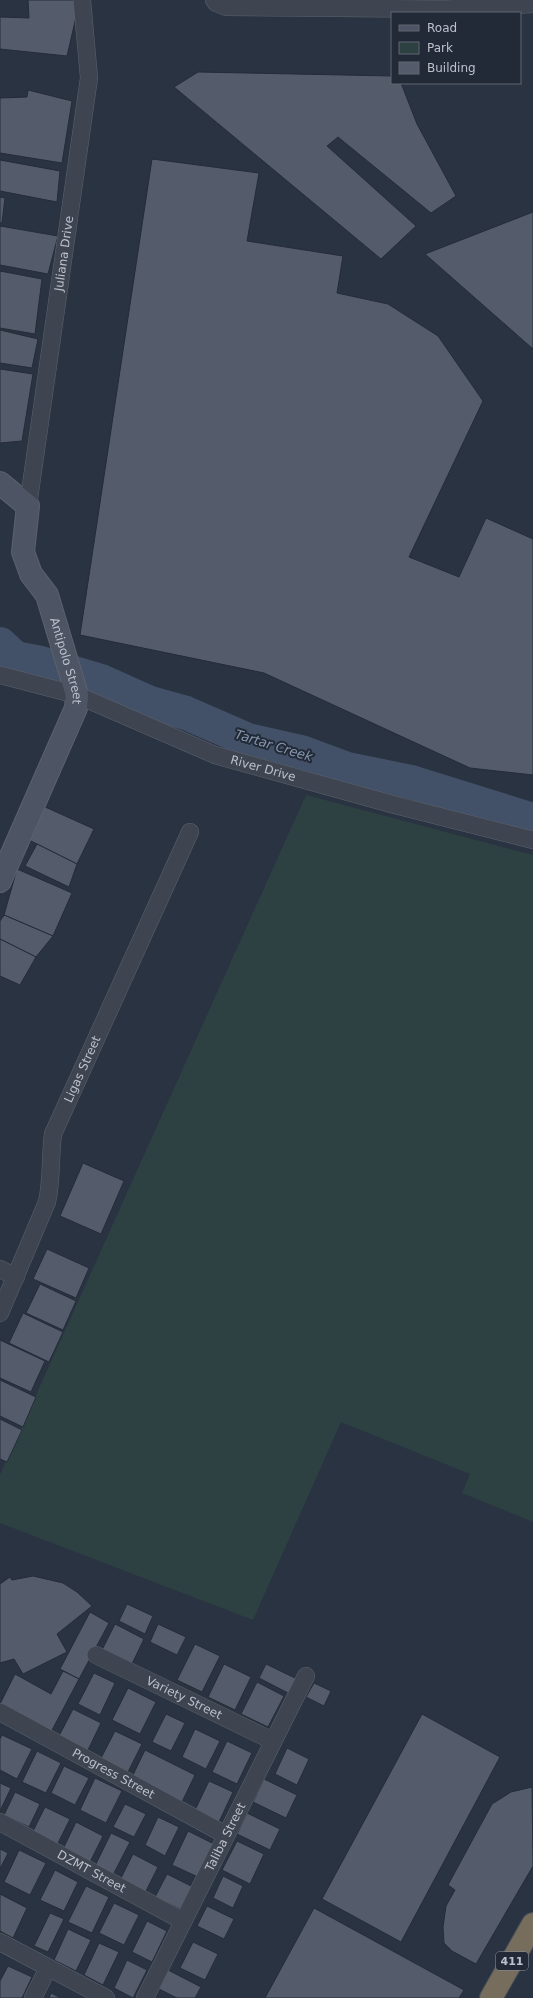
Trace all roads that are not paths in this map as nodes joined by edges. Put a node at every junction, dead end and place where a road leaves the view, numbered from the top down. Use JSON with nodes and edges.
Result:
{"nodes":[{"id":1,"x":82,"y":0,"type":"edge"},
{"id":2,"x":214,"y":0,"type":"edge"},
{"id":3,"x":533,"y":4,"type":"edge"},
{"id":4,"x":0,"y":483,"type":"edge"},
{"id":5,"x":28,"y":506,"type":"junction"},
{"id":6,"x":0,"y":675,"type":"edge"},
{"id":7,"x":75,"y":689,"type":"junction"},
{"id":8,"x":190,"y":832,"type":"dead end"},
{"id":9,"x":533,"y":840,"type":"edge"},
{"id":10,"x":0,"y":881,"type":"edge"},
{"id":11,"x":0,"y":1269,"type":"edge"},
{"id":12,"x":16,"y":1277,"type":"junction"},
{"id":13,"x":0,"y":1313,"type":"edge"},
{"id":14,"x":96,"y":1655,"type":"dead end"},
{"id":15,"x":306,"y":1676,"type":"dead end"},
{"id":16,"x":0,"y":1712,"type":"edge"},
{"id":17,"x":273,"y":1741,"type":"junction"},
{"id":18,"x":0,"y":1822,"type":"edge"},
{"id":19,"x":226,"y":1835,"type":"junction"},
{"id":20,"x":183,"y":1921,"type":"junction"},
{"id":21,"x":533,"y":1924,"type":"edge"},
{"id":22,"x":0,"y":1942,"type":"edge"},
{"id":23,"x":48,"y":1968,"type":"junction"},
{"id":24,"x":33,"y":1998,"type":"edge"},
{"id":25,"x":106,"y":1998,"type":"edge"},
{"id":26,"x":145,"y":1998,"type":"edge"},
{"id":27,"x":491,"y":1998,"type":"edge"}],
"edges":[{"from":1,"to":5,"type":"street","name":"Juliana Drive"},
{"from":2,"to":3,"type":"street"},
{"from":4,"to":5,"type":"street"},
{"from":5,"to":7,"type":"street","name":"Antipolo Street"},
{"from":6,"to":7,"type":"street","name":"River Drive"},
{"from":7,"to":9,"type":"street","name":"River Drive"},
{"from":7,"to":10,"type":"street","name":"Antipolo Street"},
{"from":8,"to":12,"type":"street","name":"Ligas Street"},
{"from":11,"to":12,"type":"street"},
{"from":12,"to":13,"type":"street","name":"Ligas Street"},
{"from":14,"to":17,"type":"street","name":"Variety Street"},
{"from":15,"to":17,"type":"street","name":"Taliba Street"},
{"from":16,"to":19,"type":"street","name":"Progress Street"},
{"from":17,"to":19,"type":"street","name":"Taliba Street"},
{"from":18,"to":20,"type":"street","name":"DZMT Street"},
{"from":19,"to":20,"type":"street","name":"Taliba Street"},
{"from":20,"to":26,"type":"street","name":"Taliba Street"},
{"from":21,"to":27,"type":"highway","number":"411"},
{"from":22,"to":23,"type":"street"},
{"from":23,"to":24,"type":"street"},
{"from":23,"to":25,"type":"street"}]}
